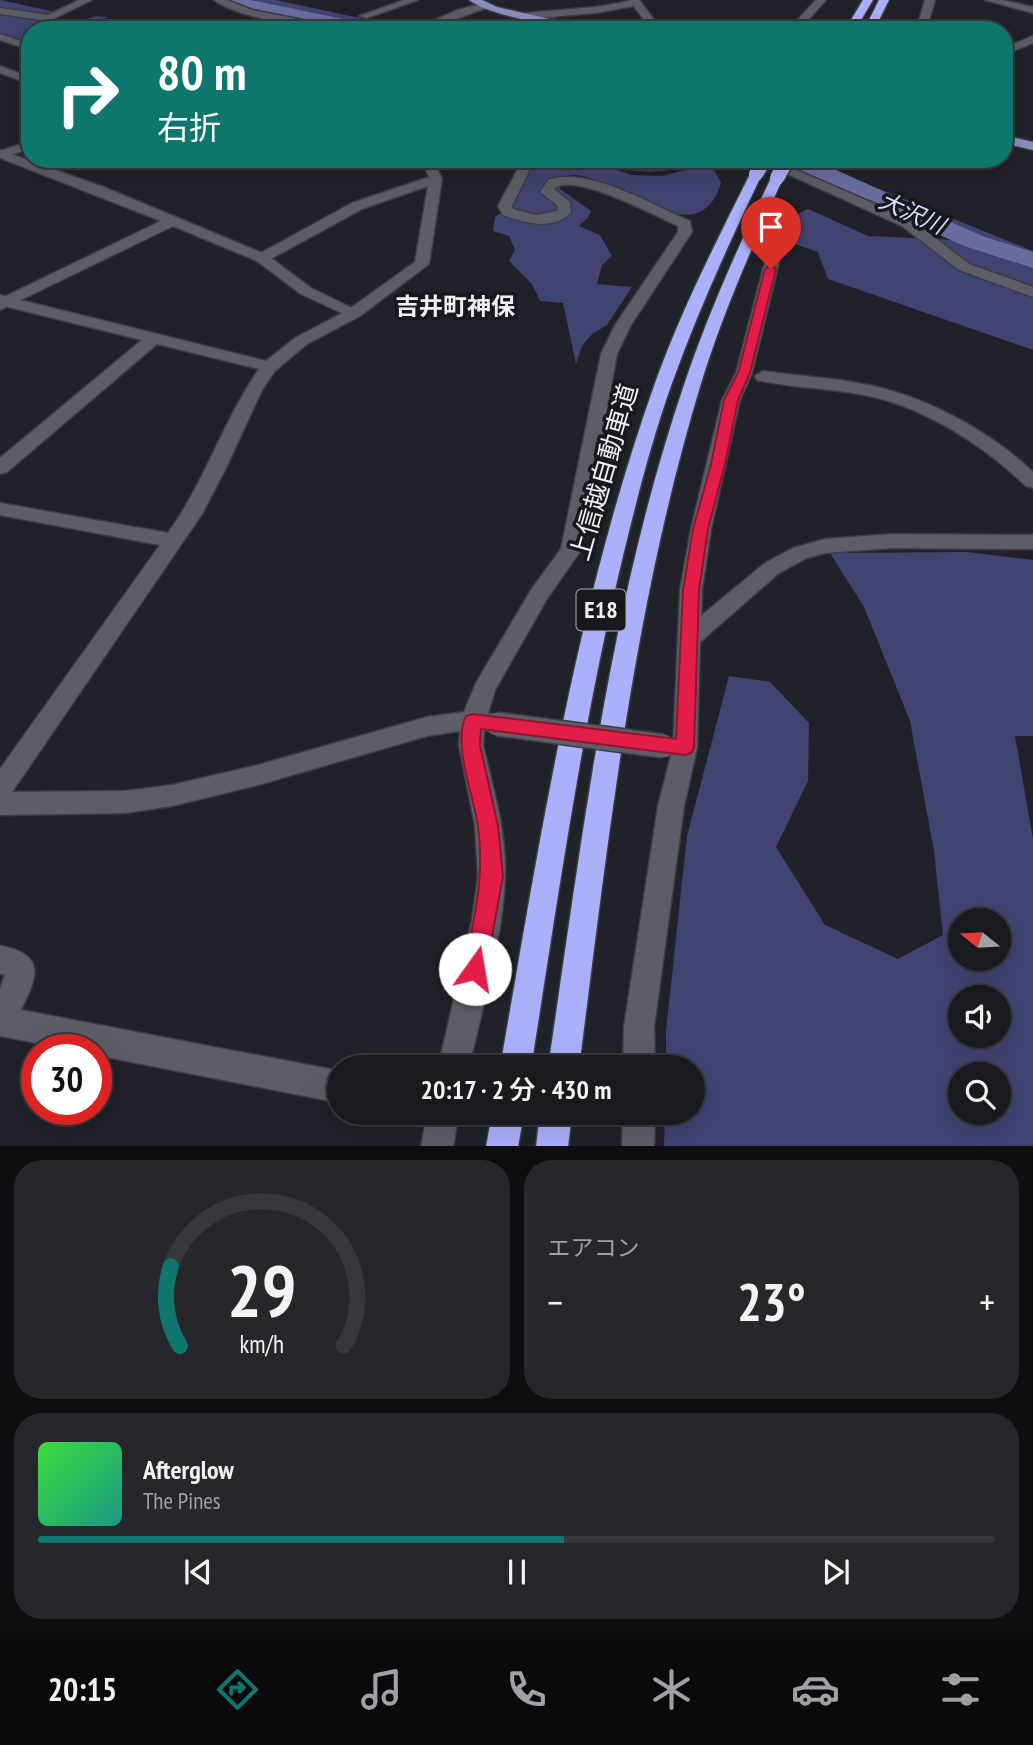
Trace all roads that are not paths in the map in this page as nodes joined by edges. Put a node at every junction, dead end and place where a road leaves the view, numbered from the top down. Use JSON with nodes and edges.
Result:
{"nodes":[{"id":1,"x":87,"y":0,"type":"edge"},
{"id":2,"x":219,"y":0,"type":"edge"},
{"id":3,"x":413,"y":0,"type":"edge"},
{"id":4,"x":474,"y":0,"type":"edge"},
{"id":5,"x":821,"y":0,"type":"edge"},
{"id":6,"x":868,"y":0,"type":"edge"},
{"id":7,"x":884,"y":0,"type":"edge"},
{"id":8,"x":930,"y":0,"type":"edge"},
{"id":9,"x":990,"y":0,"type":"edge"},
{"id":10,"x":635,"y":1,"type":"edge"},
{"id":11,"x":485,"y":6,"type":"junction"},
{"id":12,"x":1033,"y":10,"type":"edge"},
{"id":13,"x":0,"y":11,"type":"edge"},
{"id":14,"x":363,"y":16,"type":"dead end"},
{"id":15,"x":519,"y":17,"type":"junction"},
{"id":16,"x":300,"y":21,"type":"edge"},
{"id":17,"x":439,"y":21,"type":"edge"},
{"id":18,"x":542,"y":21,"type":"edge"},
{"id":19,"x":650,"y":21,"type":"edge"},
{"id":20,"x":802,"y":21,"type":"edge"},
{"id":21,"x":855,"y":21,"type":"edge"},
{"id":22,"x":874,"y":21,"type":"edge"},
{"id":23,"x":924,"y":21,"type":"edge"},
{"id":24,"x":0,"y":37,"type":"edge"},
{"id":25,"x":1033,"y":39,"type":"edge"},
{"id":26,"x":21,"y":44,"type":"edge"},
{"id":27,"x":1013,"y":48,"type":"edge"},
{"id":28,"x":1013,"y":52,"type":"edge"},
{"id":29,"x":1030,"y":55,"type":"dead end"},
{"id":30,"x":0,"y":69,"type":"edge"},
{"id":31,"x":21,"y":77,"type":"edge"},
{"id":32,"x":1013,"y":141,"type":"edge"},
{"id":33,"x":1033,"y":146,"type":"edge"},
{"id":34,"x":21,"y":148,"type":"edge"},
{"id":35,"x":1,"y":155,"type":"edge"},
{"id":36,"x":21,"y":163,"type":"edge"},
{"id":37,"x":35,"y":168,"type":"edge"},
{"id":38,"x":431,"y":168,"type":"edge"},
{"id":39,"x":524,"y":168,"type":"edge"},
{"id":40,"x":768,"y":168,"type":"edge"},
{"id":41,"x":768,"y":168,"type":"edge"},
{"id":42,"x":774,"y":168,"type":"edge"},
{"id":43,"x":436,"y":179,"type":"junction"},
{"id":44,"x":173,"y":221,"type":"junction"},
{"id":45,"x":775,"y":250,"type":"dead end"},
{"id":46,"x":262,"y":258,"type":"junction"},
{"id":47,"x":1033,"y":292,"type":"edge"},
{"id":48,"x":2,"y":303,"type":"edge"},
{"id":49,"x":354,"y":313,"type":"junction"},
{"id":50,"x":153,"y":338,"type":"junction"},
{"id":51,"x":269,"y":367,"type":"junction"},
{"id":52,"x":763,"y":376,"type":"dead end"},
{"id":53,"x":0,"y":468,"type":"edge"},
{"id":54,"x":1033,"y":482,"type":"edge"},
{"id":55,"x":0,"y":509,"type":"edge"},
{"id":56,"x":173,"y":541,"type":"junction"},
{"id":57,"x":1033,"y":542,"type":"edge"},
{"id":58,"x":691,"y":637,"type":"junction"},
{"id":59,"x":485,"y":722,"type":"junction"},
{"id":60,"x":674,"y":747,"type":"junction"},
{"id":61,"x":0,"y":789,"type":"edge"},
{"id":62,"x":0,"y":804,"type":"edge"},
{"id":63,"x":0,"y":960,"type":"edge"},
{"id":64,"x":0,"y":1021,"type":"edge"},
{"id":65,"x":456,"y":1055,"type":"edge"},
{"id":66,"x":518,"y":1055,"type":"edge"},
{"id":67,"x":565,"y":1055,"type":"edge"},
{"id":68,"x":639,"y":1055,"type":"edge"},
{"id":69,"x":327,"y":1084,"type":"edge"},
{"id":70,"x":441,"y":1125,"type":"edge"},
{"id":71,"x":506,"y":1125,"type":"edge"},
{"id":72,"x":555,"y":1125,"type":"edge"},
{"id":73,"x":639,"y":1125,"type":"edge"},
{"id":74,"x":437,"y":1146,"type":"edge"},
{"id":75,"x":502,"y":1146,"type":"edge"},
{"id":76,"x":552,"y":1146,"type":"edge"},
{"id":77,"x":638,"y":1146,"type":"edge"}],
"edges":[{"from":1,"to":13,"type":"street"},
{"from":2,"to":16,"type":"street"},
{"from":3,"to":14,"type":"street"},
{"from":4,"to":11,"type":"main road"},
{"from":5,"to":20,"type":"street"},
{"from":6,"to":21,"type":"highway"},
{"from":7,"to":22,"type":"highway"},
{"from":8,"to":23,"type":"street"},
{"from":9,"to":12,"type":"street"},
{"from":10,"to":15,"type":"street"},
{"from":10,"to":19,"type":"street"},
{"from":11,"to":15,"type":"main road"},
{"from":11,"to":17,"type":"street"},
{"from":15,"to":18,"type":"main road"},
{"from":24,"to":26,"type":"street"},
{"from":25,"to":27,"type":"street"},
{"from":28,"to":29,"type":"street"},
{"from":30,"to":31,"type":"street"},
{"from":32,"to":33,"type":"main road"},
{"from":34,"to":35,"type":"street"},
{"from":35,"to":36,"type":"street"},
{"from":37,"to":44,"type":"street"},
{"from":38,"to":43,"type":"street"},
{"from":39,"to":59,"type":"street"},
{"from":40,"to":66,"type":"highway","name":"上信越自動車道","number":"E18"},
{"from":41,"to":67,"type":"highway","number":"E18"},
{"from":42,"to":47,"type":"street"},
{"from":43,"to":46,"type":"street"},
{"from":43,"to":49,"type":"street"},
{"from":44,"to":46,"type":"street"},
{"from":44,"to":48,"type":"street"},
{"from":45,"to":58,"type":"street"},
{"from":46,"to":49,"type":"street"},
{"from":48,"to":50,"type":"street"},
{"from":49,"to":51,"type":"street"},
{"from":50,"to":51,"type":"street"},
{"from":50,"to":53,"type":"street"},
{"from":51,"to":56,"type":"street"},
{"from":52,"to":54,"type":"street"},
{"from":55,"to":56,"type":"street"},
{"from":56,"to":61,"type":"street"},
{"from":57,"to":58,"type":"street"},
{"from":58,"to":60,"type":"street"},
{"from":59,"to":60,"type":"street","bridge":true},
{"from":59,"to":62,"type":"street"},
{"from":59,"to":65,"type":"street"},
{"from":60,"to":68,"type":"street"},
{"from":63,"to":64,"type":"street"},
{"from":64,"to":69,"type":"street"},
{"from":70,"to":74,"type":"street"},
{"from":71,"to":75,"type":"highway"},
{"from":72,"to":76,"type":"highway"},
{"from":73,"to":77,"type":"street"}]}
